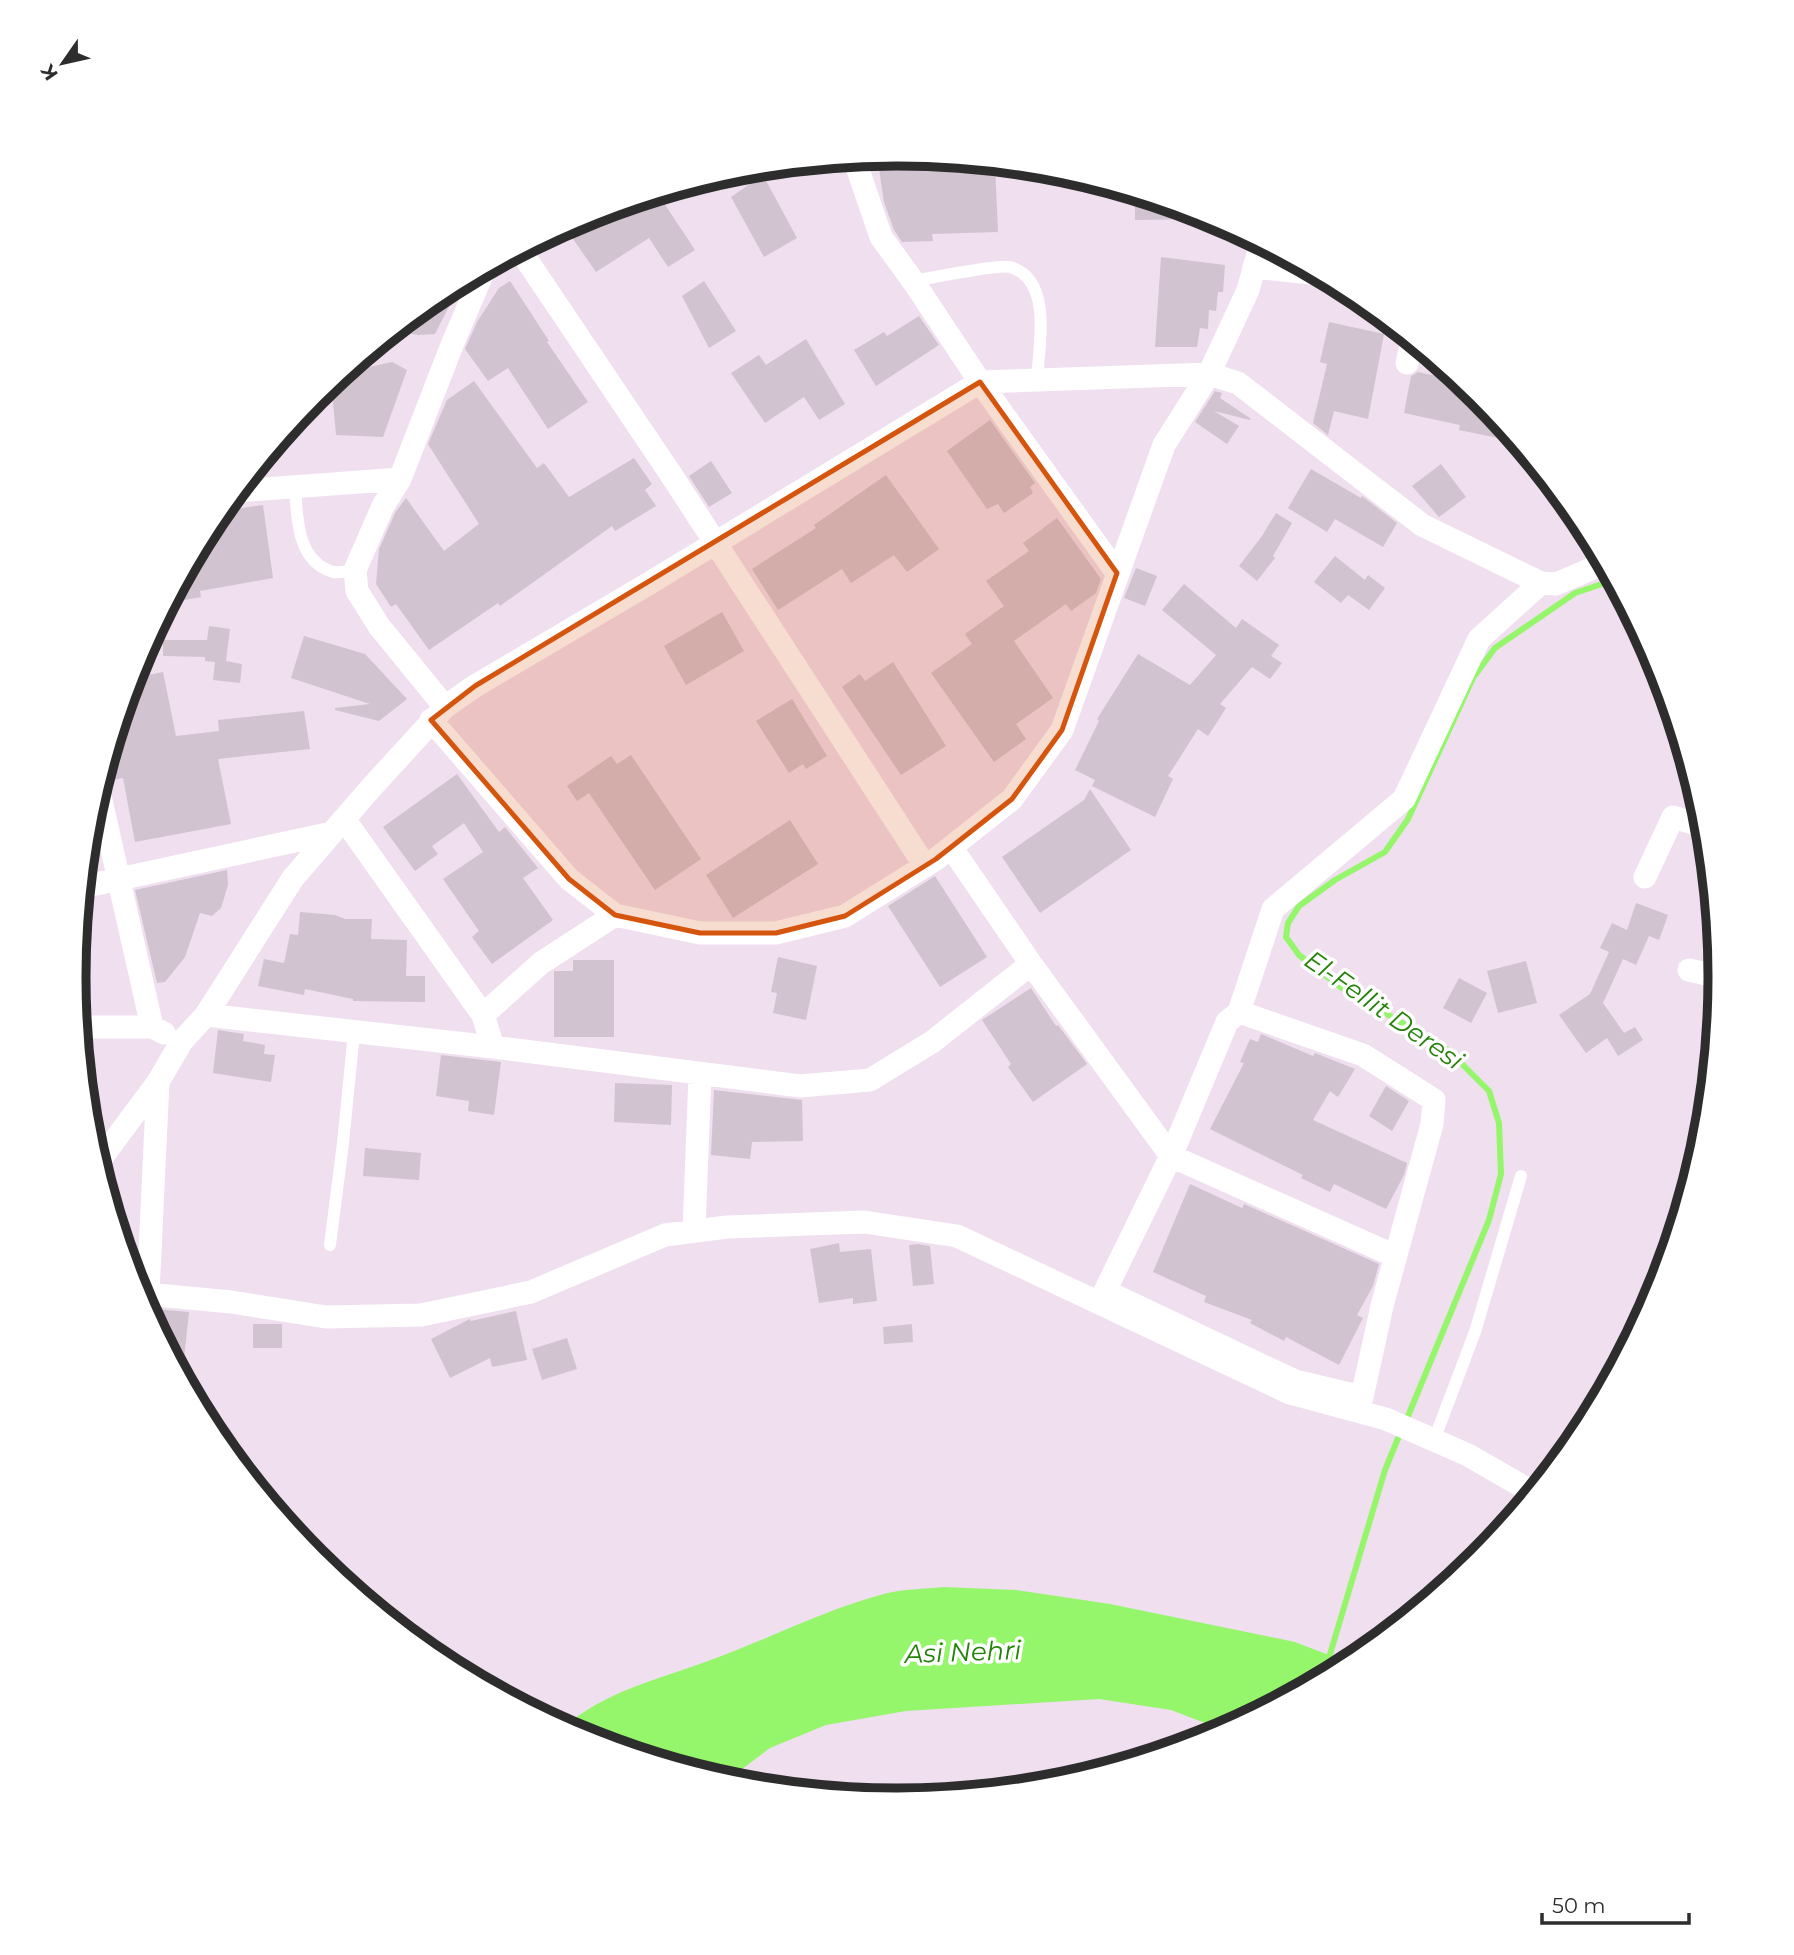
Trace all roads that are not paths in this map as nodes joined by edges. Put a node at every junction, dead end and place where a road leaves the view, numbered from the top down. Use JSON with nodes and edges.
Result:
{"nodes":[{"id":1,"x":857,"y":168,"type":"edge"},
{"id":2,"x":1259,"y":251,"type":"edge"},
{"id":3,"x":525,"y":257,"type":"edge"},
{"id":4,"x":1254,"y":267,"type":"junction"},
{"id":5,"x":1296,"y":271,"type":"edge"},
{"id":6,"x":913,"y":281,"type":"junction"},
{"id":7,"x":479,"y":283,"type":"edge"},
{"id":8,"x":1410,"y":350,"type":"edge"},
{"id":9,"x":1407,"y":363,"type":"dead end"},
{"id":10,"x":1209,"y":374,"type":"junction"},
{"id":11,"x":1037,"y":379,"type":"junction"},
{"id":12,"x":980,"y":382,"type":"junction"},
{"id":13,"x":400,"y":479,"type":"junction"},
{"id":14,"x":295,"y":486,"type":"junction"},
{"id":15,"x":249,"y":490,"type":"edge"},
{"id":16,"x":714,"y":543,"type":"junction"},
{"id":17,"x":1597,"y":567,"type":"edge"},
{"id":18,"x":355,"y":570,"type":"junction"},
{"id":19,"x":1117,"y":573,"type":"junction"},
{"id":20,"x":1541,"y":583,"type":"junction"},
{"id":21,"x":438,"y":714,"type":"junction"},
{"id":22,"x":103,"y":810,"type":"edge"},
{"id":23,"x":1694,"y":823,"type":"edge"},
{"id":24,"x":338,"y":826,"type":"junction"},
{"id":25,"x":951,"y":847,"type":"junction"},
{"id":26,"x":925,"y":866,"type":"junction"},
{"id":27,"x":1645,"y":877,"type":"dead end"},
{"id":28,"x":119,"y":879,"type":"junction"},
{"id":29,"x":92,"y":885,"type":"edge"},
{"id":30,"x":615,"y":915,"type":"junction"},
{"id":31,"x":1031,"y":964,"type":"junction"},
{"id":32,"x":1689,"y":970,"type":"dead end"},
{"id":33,"x":1708,"y":974,"type":"edge"},
{"id":34,"x":1239,"y":1012,"type":"junction"},
{"id":35,"x":484,"y":1014,"type":"junction"},
{"id":36,"x":206,"y":1015,"type":"junction"},
{"id":37,"x":87,"y":1027,"type":"edge"},
{"id":38,"x":152,"y":1027,"type":"junction"},
{"id":39,"x":354,"y":1033,"type":"junction"},
{"id":40,"x":182,"y":1041,"type":"junction"},
{"id":41,"x":494,"y":1047,"type":"junction"},
{"id":42,"x":700,"y":1074,"type":"junction"},
{"id":43,"x":158,"y":1082,"type":"junction"},
{"id":44,"x":105,"y":1153,"type":"edge"},
{"id":45,"x":1171,"y":1156,"type":"junction"},
{"id":46,"x":1521,"y":1175,"type":"dead end"},
{"id":47,"x":694,"y":1231,"type":"junction"},
{"id":48,"x":330,"y":1245,"type":"dead end"},
{"id":49,"x":1395,"y":1256,"type":"junction"},
{"id":50,"x":143,"y":1276,"type":"edge"},
{"id":51,"x":151,"y":1294,"type":"edge"},
{"id":52,"x":1359,"y":1404,"type":"junction"},
{"id":53,"x":1425,"y":1436,"type":"junction"},
{"id":54,"x":1526,"y":1489,"type":"edge"}],
"edges":[{"from":1,"to":6,"type":"street"},
{"from":2,"to":4,"type":"street"},
{"from":3,"to":16,"type":"street"},
{"from":4,"to":5,"type":"street"},
{"from":4,"to":10,"type":"street"},
{"from":6,"to":11,"type":"lane"},
{"from":6,"to":12,"type":"street"},
{"from":7,"to":13,"type":"street"},
{"from":8,"to":9,"type":"street"},
{"from":10,"to":11,"type":"street"},
{"from":10,"to":19,"type":"street"},
{"from":10,"to":20,"type":"street"},
{"from":11,"to":12,"type":"street"},
{"from":12,"to":16,"type":"street"},
{"from":12,"to":19,"type":"street"},
{"from":13,"to":14,"type":"street"},
{"from":13,"to":18,"type":"street"},
{"from":14,"to":15,"type":"street"},
{"from":14,"to":18,"type":"lane"},
{"from":16,"to":21,"type":"street"},
{"from":16,"to":26,"type":"street"},
{"from":17,"to":20,"type":"street"},
{"from":18,"to":21,"type":"street"},
{"from":19,"to":25,"type":"street"},
{"from":20,"to":34,"type":"street"},
{"from":21,"to":24,"type":"street"},
{"from":21,"to":30,"type":"street"},
{"from":22,"to":28,"type":"street"},
{"from":23,"to":27,"type":"street"},
{"from":24,"to":28,"type":"street"},
{"from":24,"to":35,"type":"street"},
{"from":24,"to":36,"type":"street"},
{"from":25,"to":26,"type":"street"},
{"from":25,"to":31,"type":"street"},
{"from":26,"to":30,"type":"street"},
{"from":28,"to":29,"type":"street"},
{"from":28,"to":38,"type":"street"},
{"from":30,"to":35,"type":"street"},
{"from":31,"to":42,"type":"street"},
{"from":31,"to":45,"type":"street"},
{"from":32,"to":33,"type":"street"},
{"from":34,"to":45,"type":"street"},
{"from":34,"to":49,"type":"street"},
{"from":35,"to":41,"type":"street"},
{"from":36,"to":39,"type":"street"},
{"from":36,"to":40,"type":"street"},
{"from":37,"to":38,"type":"street"},
{"from":38,"to":40,"type":"street"},
{"from":39,"to":41,"type":"street"},
{"from":39,"to":48,"type":"lane"},
{"from":40,"to":43,"type":"street"},
{"from":41,"to":42,"type":"street"},
{"from":42,"to":47,"type":"street"},
{"from":43,"to":44,"type":"street"},
{"from":43,"to":50,"type":"street"},
{"from":45,"to":49,"type":"street"},
{"from":45,"to":52,"type":"street"},
{"from":46,"to":53,"type":"lane"},
{"from":47,"to":51,"type":"street"},
{"from":47,"to":52,"type":"street"},
{"from":49,"to":52,"type":"street"},
{"from":52,"to":53,"type":"street"},
{"from":53,"to":54,"type":"street"}]}
